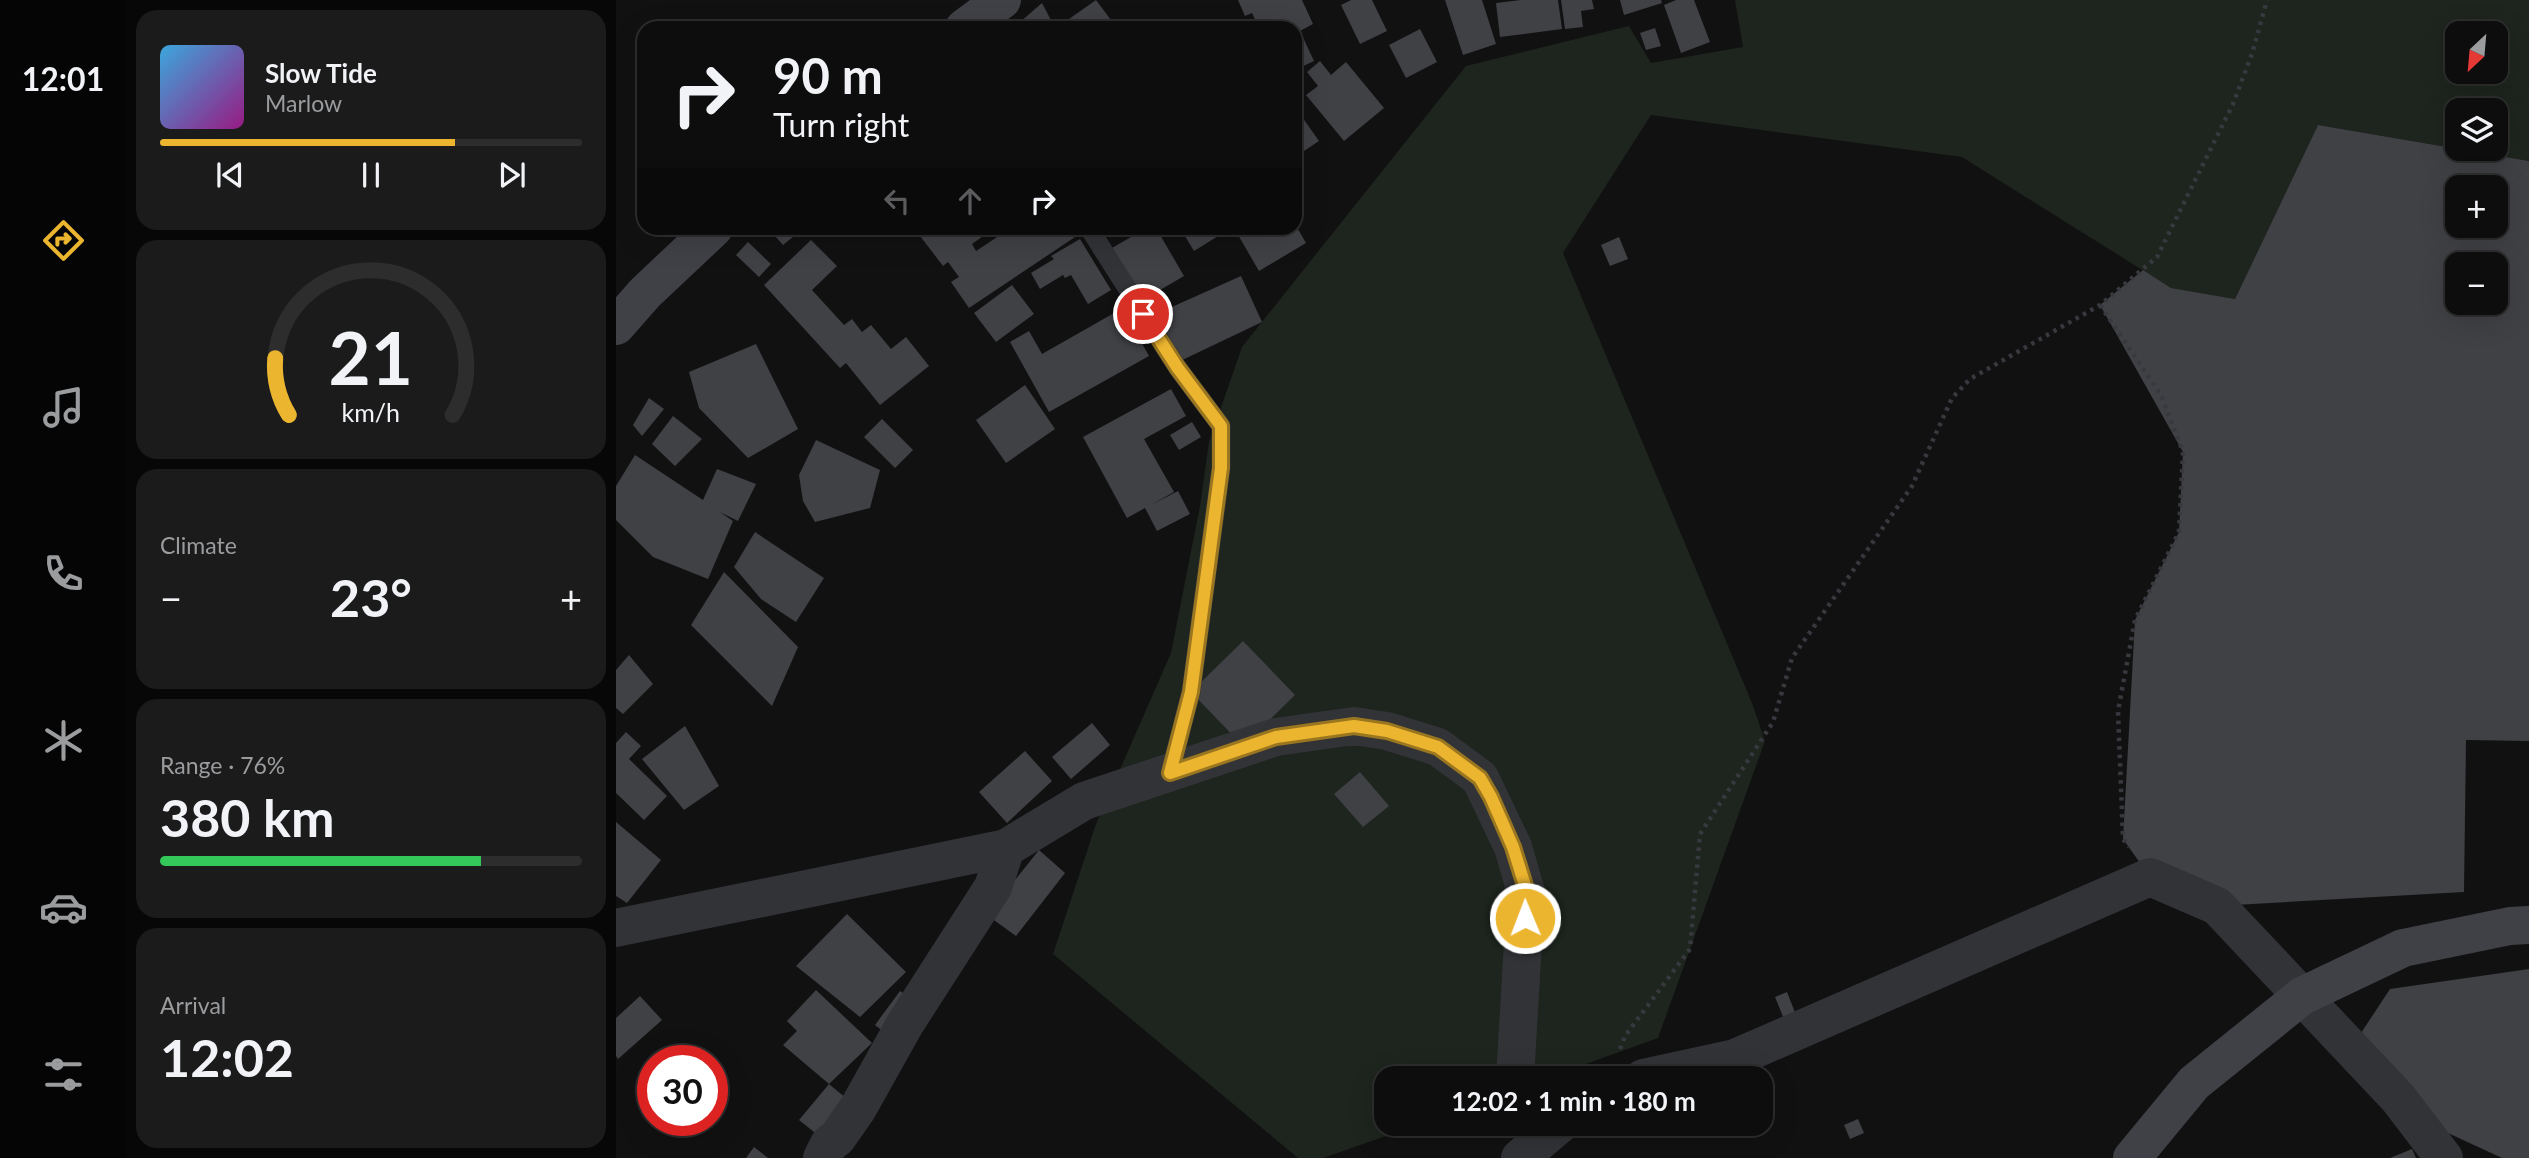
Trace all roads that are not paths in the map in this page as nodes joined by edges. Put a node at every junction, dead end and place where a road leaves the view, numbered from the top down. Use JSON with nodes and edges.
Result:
{"nodes":[{"id":1,"x":1002,"y":0,"type":"edge"},
{"id":2,"x":974,"y":21,"type":"edge"},
{"id":3,"x":707,"y":235,"type":"edge"},
{"id":4,"x":1093,"y":235,"type":"edge"},
{"id":5,"x":616,"y":326,"type":"edge"},
{"id":6,"x":1170,"y":773,"type":"junction"},
{"id":7,"x":1006,"y":848,"type":"junction"},
{"id":8,"x":2529,"y":925,"type":"edge"},
{"id":9,"x":616,"y":928,"type":"edge"},
{"id":10,"x":2302,"y":996,"type":"junction"},
{"id":11,"x":1517,"y":1066,"type":"edge"},
{"id":12,"x":1650,"y":1066,"type":"edge"},
{"id":13,"x":1512,"y":1136,"type":"edge"},
{"id":14,"x":1546,"y":1136,"type":"edge"},
{"id":15,"x":822,"y":1158,"type":"edge"},
{"id":16,"x":1511,"y":1158,"type":"edge"},
{"id":17,"x":1520,"y":1158,"type":"edge"},
{"id":18,"x":2132,"y":1158,"type":"edge"},
{"id":19,"x":2444,"y":1158,"type":"edge"}],
"edges":[{"from":1,"to":2,"type":"street"},
{"from":3,"to":5,"type":"street"},
{"from":4,"to":6,"type":"lane"},
{"from":6,"to":7,"type":"street"},
{"from":6,"to":11,"type":"street"},
{"from":7,"to":9,"type":"street"},
{"from":7,"to":15,"type":"street"},
{"from":8,"to":10,"type":"street"},
{"from":10,"to":12,"type":"street"},
{"from":10,"to":18,"type":"street"},
{"from":10,"to":19,"type":"street"},
{"from":13,"to":16,"type":"street"},
{"from":14,"to":17,"type":"street"}]}
